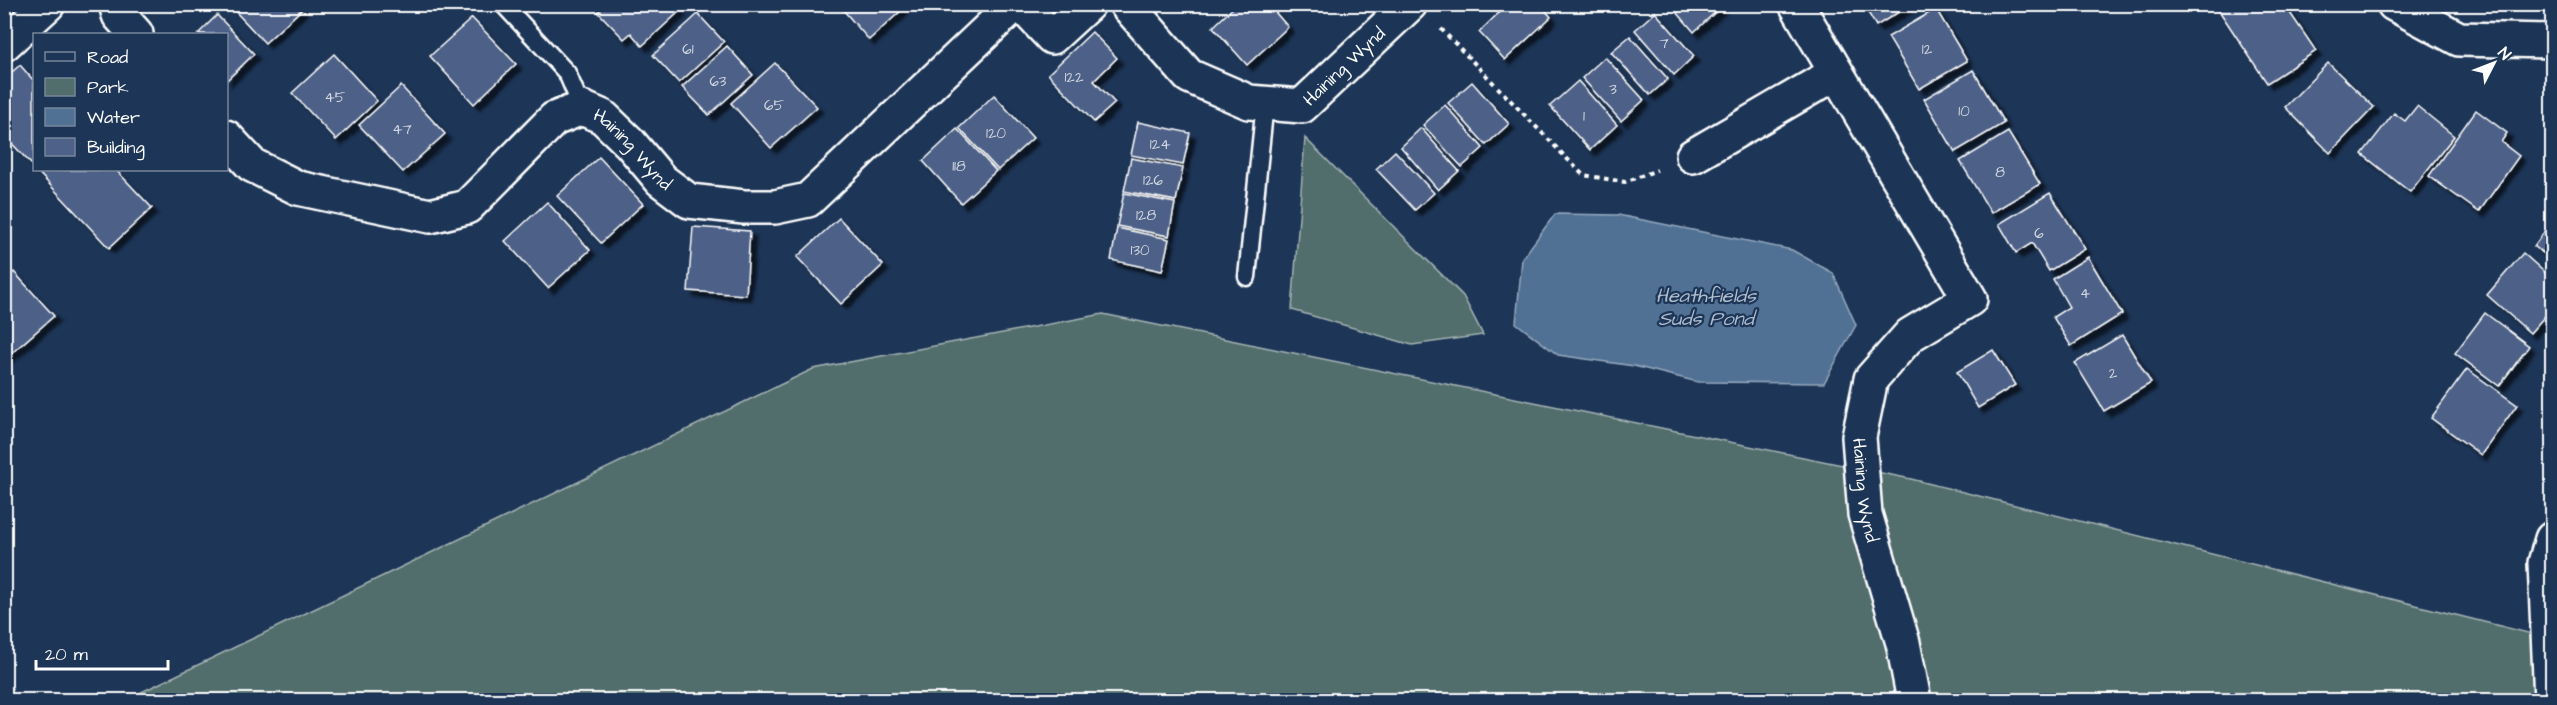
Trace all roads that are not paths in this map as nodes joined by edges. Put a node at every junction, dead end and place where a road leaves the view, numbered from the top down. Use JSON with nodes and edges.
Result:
{"nodes":[{"id":1,"x":48,"y":4,"type":"edge"},
{"id":2,"x":503,"y":4,"type":"edge"},
{"id":3,"x":1015,"y":4,"type":"edge"},
{"id":4,"x":1021,"y":4,"type":"edge"},
{"id":5,"x":1088,"y":4,"type":"edge"},
{"id":6,"x":1126,"y":4,"type":"edge"},
{"id":7,"x":1796,"y":4,"type":"edge"},
{"id":8,"x":2394,"y":4,"type":"edge"},
{"id":9,"x":1422,"y":13,"type":"edge"},
{"id":10,"x":2553,"y":41,"type":"edge"},
{"id":11,"x":4,"y":44,"type":"edge"},
{"id":12,"x":1836,"y":73,"type":"junction"},
{"id":13,"x":1265,"y":104,"type":"junction"},
{"id":14,"x":582,"y":108,"type":"junction"},
{"id":15,"x":228,"y":139,"type":"edge"},
{"id":16,"x":1693,"y":156,"type":"road end"},
{"id":17,"x":1247,"y":277,"type":"dead end"},
{"id":18,"x":2553,"y":539,"type":"edge"},
{"id":19,"x":1914,"y":700,"type":"edge"},
{"id":20,"x":2551,"y":700,"type":"edge"}],
"edges":[{"from":1,"to":11,"type":"street"},
{"from":2,"to":14,"type":"lane"},
{"from":3,"to":14,"type":"street","name":"Haining Wynd"},
{"from":4,"to":5,"type":"street"},
{"from":6,"to":13,"type":"street","name":"Haining Wynd"},
{"from":7,"to":12,"type":"street","name":"Haining Wynd"},
{"from":8,"to":10,"type":"street"},
{"from":9,"to":13,"type":"street","name":"Haining Wynd"},
{"from":12,"to":16,"type":"street"},
{"from":12,"to":19,"type":"street","name":"Haining Wynd"},
{"from":13,"to":17,"type":"lane"},
{"from":14,"to":15,"type":"street","name":"Haining Wynd"},
{"from":18,"to":20,"type":"street"}]}
